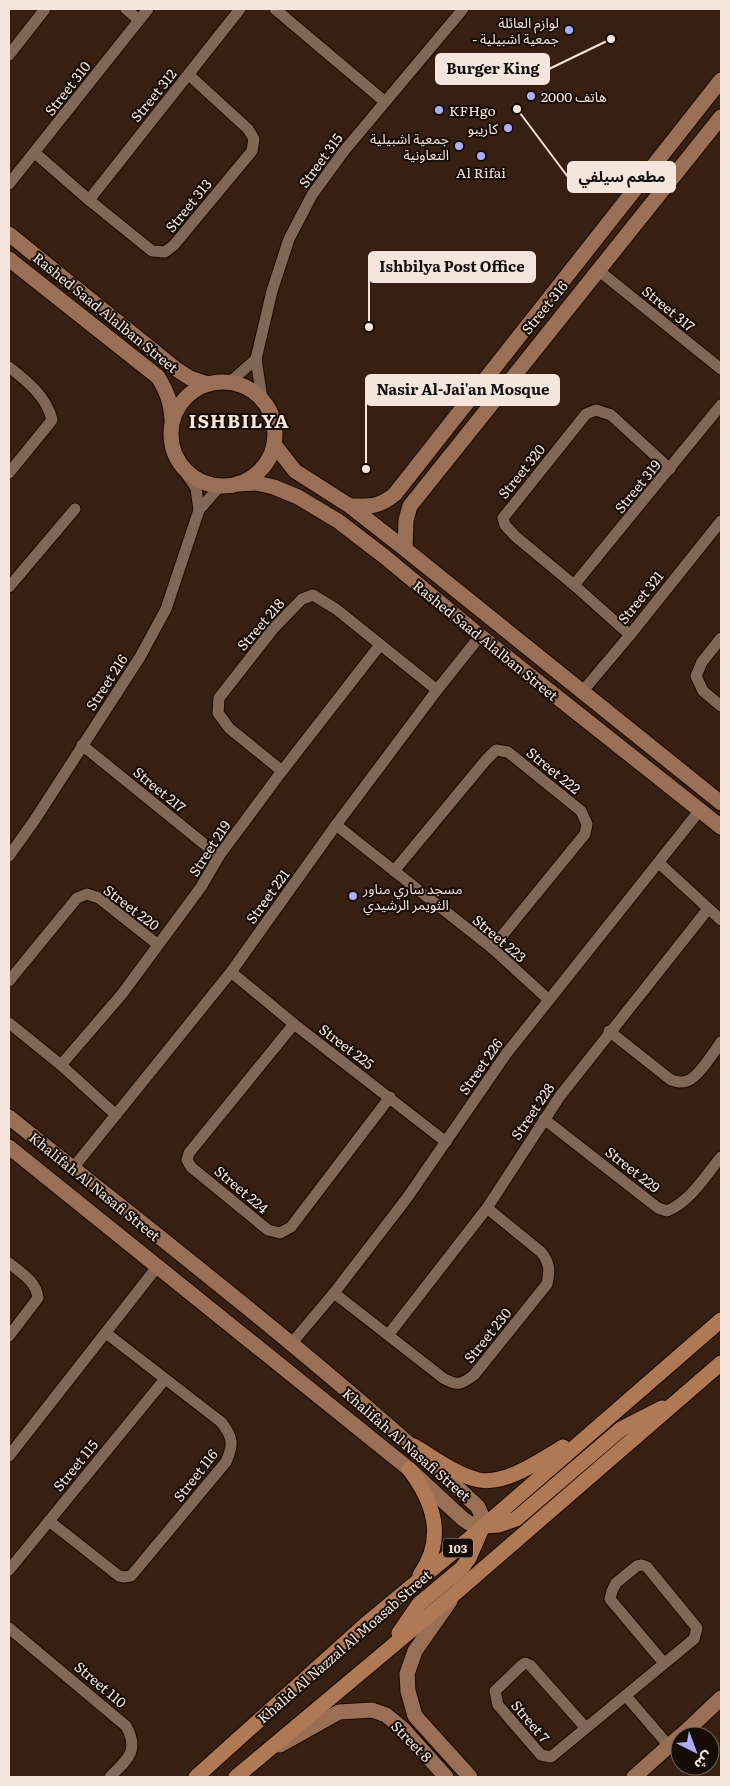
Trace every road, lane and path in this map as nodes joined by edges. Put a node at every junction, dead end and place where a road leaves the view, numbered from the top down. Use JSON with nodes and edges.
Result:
{"nodes":[{"id":1,"x":45,"y":9,"type":"edge"},
{"id":2,"x":126,"y":9,"type":"edge"},
{"id":3,"x":148,"y":9,"type":"edge"},
{"id":4,"x":240,"y":9,"type":"edge"},
{"id":5,"x":275,"y":9,"type":"edge"},
{"id":6,"x":463,"y":9,"type":"edge"},
{"id":7,"x":139,"y":20,"type":"junction"},
{"id":8,"x":9,"y":55,"type":"edge"},
{"id":9,"x":189,"y":74,"type":"junction"},
{"id":10,"x":721,"y":80,"type":"edge"},
{"id":11,"x":384,"y":101,"type":"junction"},
{"id":12,"x":721,"y":118,"type":"edge"},
{"id":13,"x":35,"y":153,"type":"junction"},
{"id":14,"x":9,"y":184,"type":"edge"},
{"id":15,"x":88,"y":200,"type":"junction"},
{"id":16,"x":9,"y":234,"type":"edge"},
{"id":17,"x":9,"y":259,"type":"edge"},
{"id":18,"x":598,"y":270,"type":"junction"},
{"id":19,"x":256,"y":359,"type":"junction"},
{"id":20,"x":9,"y":367,"type":"edge"},
{"id":21,"x":721,"y":369,"type":"edge"},
{"id":22,"x":230,"y":382,"type":"junction"},
{"id":23,"x":208,"y":384,"type":"junction"},
{"id":24,"x":262,"y":398,"type":"junction"},
{"id":25,"x":721,"y":405,"type":"edge"},
{"id":26,"x":172,"y":421,"type":"junction"},
{"id":27,"x":274,"y":444,"type":"junction"},
{"id":28,"x":183,"y":469,"type":"junction"},
{"id":29,"x":670,"y":469,"type":"junction"},
{"id":30,"x":9,"y":473,"type":"edge"},
{"id":31,"x":237,"y":484,"type":"junction"},
{"id":32,"x":220,"y":486,"type":"junction"},
{"id":33,"x":394,"y":494,"type":"junction"},
{"id":34,"x":350,"y":506,"type":"junction"},
{"id":35,"x":410,"y":506,"type":"junction"},
{"id":36,"x":75,"y":509,"type":"dead end"},
{"id":37,"x":199,"y":510,"type":"junction"},
{"id":38,"x":721,"y":520,"type":"edge"},
{"id":39,"x":405,"y":549,"type":"junction"},
{"id":40,"x":574,"y":585,"type":"junction"},
{"id":41,"x":9,"y":588,"type":"edge"},
{"id":42,"x":630,"y":635,"type":"junction"},
{"id":43,"x":480,"y":636,"type":"junction"},
{"id":44,"x":721,"y":638,"type":"edge"},
{"id":45,"x":380,"y":645,"type":"junction"},
{"id":46,"x":437,"y":690,"type":"junction"},
{"id":47,"x":582,"y":692,"type":"junction"},
{"id":48,"x":721,"y":706,"type":"edge"},
{"id":49,"x":82,"y":745,"type":"junction"},
{"id":50,"x":282,"y":770,"type":"junction"},
{"id":51,"x":721,"y":803,"type":"edge"},
{"id":52,"x":700,"y":810,"type":"junction"},
{"id":53,"x":336,"y":825,"type":"junction"},
{"id":54,"x":721,"y":827,"type":"edge"},
{"id":55,"x":9,"y":856,"type":"edge"},
{"id":56,"x":219,"y":856,"type":"junction"},
{"id":57,"x":659,"y":863,"type":"junction"},
{"id":58,"x":394,"y":871,"type":"junction"},
{"id":59,"x":708,"y":909,"type":"junction"},
{"id":60,"x":721,"y":920,"type":"edge"},
{"id":61,"x":158,"y":944,"type":"junction"},
{"id":62,"x":492,"y":948,"type":"junction"},
{"id":63,"x":230,"y":972,"type":"junction"},
{"id":64,"x":9,"y":981,"type":"edge"},
{"id":65,"x":549,"y":1000,"type":"junction"},
{"id":66,"x":9,"y":1023,"type":"edge"},
{"id":67,"x":294,"y":1024,"type":"junction"},
{"id":68,"x":610,"y":1031,"type":"junction"},
{"id":69,"x":721,"y":1042,"type":"edge"},
{"id":70,"x":61,"y":1066,"type":"junction"},
{"id":71,"x":390,"y":1098,"type":"junction"},
{"id":72,"x":116,"y":1115,"type":"junction"},
{"id":73,"x":9,"y":1117,"type":"edge"},
{"id":74,"x":544,"y":1119,"type":"junction"},
{"id":75,"x":446,"y":1142,"type":"junction"},
{"id":76,"x":9,"y":1147,"type":"edge"},
{"id":77,"x":721,"y":1156,"type":"edge"},
{"id":78,"x":73,"y":1168,"type":"junction"},
{"id":79,"x":486,"y":1208,"type":"junction"},
{"id":80,"x":9,"y":1263,"type":"edge"},
{"id":81,"x":157,"y":1267,"type":"junction"},
{"id":82,"x":334,"y":1293,"type":"junction"},
{"id":83,"x":721,"y":1320,"type":"edge"},
{"id":84,"x":106,"y":1333,"type":"junction"},
{"id":85,"x":389,"y":1334,"type":"junction"},
{"id":86,"x":9,"y":1336,"type":"edge"},
{"id":87,"x":291,"y":1344,"type":"junction"},
{"id":88,"x":721,"y":1363,"type":"edge"},
{"id":89,"x":165,"y":1379,"type":"junction"},
{"id":90,"x":678,"y":1400,"type":"junction"},
{"id":91,"x":593,"y":1430,"type":"junction"},
{"id":92,"x":414,"y":1446,"type":"junction"},
{"id":93,"x":9,"y":1456,"type":"edge"},
{"id":94,"x":409,"y":1468,"type":"junction"},
{"id":95,"x":49,"y":1521,"type":"junction"},
{"id":96,"x":483,"y":1526,"type":"junction"},
{"id":97,"x":9,"y":1570,"type":"edge"},
{"id":98,"x":412,"y":1585,"type":"junction"},
{"id":99,"x":452,"y":1596,"type":"junction"},
{"id":100,"x":9,"y":1628,"type":"edge"},
{"id":101,"x":385,"y":1652,"type":"junction"},
{"id":102,"x":664,"y":1662,"type":"junction"},
{"id":103,"x":626,"y":1696,"type":"junction"},
{"id":104,"x":721,"y":1698,"type":"edge"},
{"id":105,"x":692,"y":1726,"type":"edge"},
{"id":106,"x":586,"y":1727,"type":"junction"},
{"id":107,"x":670,"y":1734,"type":"edge"},
{"id":108,"x":670,"y":1746,"type":"edge"},
{"id":109,"x":266,"y":1753,"type":"junction"},
{"id":110,"x":110,"y":1777,"type":"edge"},
{"id":111,"x":196,"y":1777,"type":"edge"},
{"id":112,"x":236,"y":1777,"type":"edge"},
{"id":113,"x":446,"y":1777,"type":"edge"},
{"id":114,"x":470,"y":1777,"type":"edge"},
{"id":115,"x":634,"y":1777,"type":"edge"}],
"edges":[{"from":1,"to":8,"type":"street"},
{"from":2,"to":7,"type":"street"},
{"from":3,"to":7,"type":"street","name":"Street 310"},
{"from":4,"to":9,"type":"street","name":"Street 312"},
{"from":5,"to":11,"type":"street"},
{"from":6,"to":11,"type":"street","name":"Street 315"},
{"from":7,"to":13,"type":"street","name":"Street 310"},
{"from":9,"to":15,"type":"street","name":"Street 312"},
{"from":9,"to":15,"type":"street","name":"Street 313"},
{"from":10,"to":33,"type":"street","name":"Street 316"},
{"from":11,"to":19,"type":"street","name":"Street 315"},
{"from":12,"to":18,"type":"street","name":"Street 316"},
{"from":13,"to":14,"type":"street","name":"Street 310"},
{"from":13,"to":15,"type":"street","name":"Street 313"},
{"from":16,"to":23,"type":"street","name":"Rashed Saad Alalban Street"},
{"from":17,"to":26,"type":"street","name":"Rashed Saad Alalban Street"},
{"from":18,"to":21,"type":"street","name":"Street 317"},
{"from":18,"to":35,"type":"street","name":"Street 316"},
{"from":19,"to":22,"type":"street"},
{"from":19,"to":24,"type":"street","name":"Street 315"},
{"from":20,"to":30,"type":"street"},
{"from":22,"to":23,"type":"street"},
{"from":22,"to":24,"type":"street"},
{"from":23,"to":26,"type":"street"},
{"from":24,"to":27,"type":"street"},
{"from":25,"to":29,"type":"street","name":"Street 319"},
{"from":26,"to":28,"type":"street"},
{"from":27,"to":31,"type":"street"},
{"from":27,"to":34,"type":"street","name":"Rashed Saad Alalban Street"},
{"from":28,"to":32,"type":"street"},
{"from":28,"to":37,"type":"street","name":"Street 216"},
{"from":29,"to":40,"type":"street","name":"Street 319"},
{"from":29,"to":40,"type":"street","name":"Street 320"},
{"from":31,"to":32,"type":"street"},
{"from":31,"to":43,"type":"street","name":"Rashed Saad Alalban Street"},
{"from":32,"to":37,"type":"street","name":"Street 216"},
{"from":33,"to":34,"type":"street","name":"Street 316"},
{"from":33,"to":35,"type":"street"},
{"from":34,"to":39,"type":"street","name":"Rashed Saad Alalban Street"},
{"from":35,"to":39,"type":"street","name":"Street 316"},
{"from":36,"to":41,"type":"street"},
{"from":37,"to":49,"type":"street","name":"Street 216"},
{"from":38,"to":42,"type":"street","name":"Street 321"},
{"from":39,"to":47,"type":"street","name":"Rashed Saad Alalban Street"},
{"from":40,"to":42,"type":"street","name":"Street 320"},
{"from":42,"to":47,"type":"street","name":"Street 321"},
{"from":43,"to":46,"type":"street","name":"Street 221"},
{"from":43,"to":52,"type":"street","name":"Rashed Saad Alalban Street"},
{"from":44,"to":48,"type":"street"},
{"from":45,"to":46,"type":"street","name":"Street 218"},
{"from":45,"to":50,"type":"street","name":"Street 219"},
{"from":45,"to":50,"type":"street","name":"Street 218"},
{"from":46,"to":53,"type":"street","name":"Street 221"},
{"from":47,"to":51,"type":"street","name":"Rashed Saad Alalban Street"},
{"from":49,"to":55,"type":"street","name":"Street 216"},
{"from":49,"to":56,"type":"street","name":"Street 217"},
{"from":50,"to":56,"type":"street","name":"Street 219"},
{"from":52,"to":54,"type":"street","name":"Rashed Saad Alalban Street"},
{"from":52,"to":57,"type":"street","name":"Street 226"},
{"from":53,"to":58,"type":"street","name":"Street 223"},
{"from":53,"to":63,"type":"street","name":"Street 221"},
{"from":56,"to":61,"type":"street","name":"Street 219"},
{"from":57,"to":59,"type":"street"},
{"from":57,"to":65,"type":"street","name":"Street 226"},
{"from":58,"to":62,"type":"street","name":"Street 223"},
{"from":58,"to":62,"type":"street","name":"Street 222"},
{"from":59,"to":60,"type":"street"},
{"from":59,"to":68,"type":"street","name":"Street 228"},
{"from":61,"to":64,"type":"street","name":"Street 220"},
{"from":61,"to":70,"type":"street","name":"Street 219"},
{"from":62,"to":65,"type":"street","name":"Street 223"},
{"from":63,"to":67,"type":"street","name":"Street 225"},
{"from":63,"to":72,"type":"street","name":"Street 221"},
{"from":65,"to":75,"type":"street","name":"Street 226"},
{"from":66,"to":70,"type":"street"},
{"from":67,"to":71,"type":"street","name":"Street 225"},
{"from":67,"to":71,"type":"street","name":"Street 224"},
{"from":68,"to":69,"type":"street"},
{"from":68,"to":74,"type":"street","name":"Street 228"},
{"from":70,"to":72,"type":"street"},
{"from":71,"to":75,"type":"street","name":"Street 225"},
{"from":72,"to":78,"type":"street","name":"Street 221"},
{"from":73,"to":78,"type":"street","name":"Khalifah Al Nasafi Street"},
{"from":74,"to":77,"type":"street","name":"Street 229"},
{"from":74,"to":79,"type":"street","name":"Street 228"},
{"from":75,"to":82,"type":"street","name":"Street 226"},
{"from":76,"to":81,"type":"street","name":"Khalifah Al Nasafi Street"},
{"from":78,"to":87,"type":"street","name":"Khalifah Al Nasafi Street"},
{"from":79,"to":85,"type":"street","name":"Street 228"},
{"from":79,"to":85,"type":"street","name":"Street 230"},
{"from":80,"to":86,"type":"street"},
{"from":81,"to":84,"type":"street"},
{"from":81,"to":94,"type":"street","name":"Khalifah Al Nasafi Street"},
{"from":82,"to":85,"type":"street","name":"Street 230"},
{"from":82,"to":87,"type":"street","name":"Street 226"},
{"from":83,"to":91,"type":"main road","name":"Khalid Al Nazzal Al Moasab Street","number":"103"},
{"from":84,"to":89,"type":"street","name":"Street 116"},
{"from":84,"to":93,"type":"street"},
{"from":87,"to":92,"type":"street","name":"Khalifah Al Nasafi Street"},
{"from":88,"to":90,"type":"main road","number":"103"},
{"from":89,"to":95,"type":"street","name":"Street 115"},
{"from":89,"to":95,"type":"street","name":"Street 116"},
{"from":90,"to":96,"type":"main road"},
{"from":90,"to":99,"type":"main road","number":"103"},
{"from":91,"to":92,"type":"main road"},
{"from":91,"to":96,"type":"main road","name":"Khalid Al Nazzal Al Moasab Street","number":"103"},
{"from":92,"to":96,"type":"street","name":"Khalifah Al Nasafi Street"},
{"from":94,"to":96,"type":"street","name":"Khalifah Al Nasafi Street"},
{"from":94,"to":98,"type":"main road"},
{"from":95,"to":97,"type":"street","name":"Street 115"},
{"from":96,"to":98,"type":"main road","name":"Khalid Al Nazzal Al Moasab Street","number":"103"},
{"from":96,"to":101,"type":"main road"},
{"from":98,"to":111,"type":"main road","name":"Khalid Al Nazzal Al Moasab Street","number":"103"},
{"from":99,"to":101,"type":"main road","number":"103"},
{"from":99,"to":114,"type":"street","name":"Street 8"},
{"from":100,"to":110,"type":"street","name":"Street 110"},
{"from":101,"to":109,"type":"main road","number":"103"},
{"from":102,"to":102,"type":"street","name":"Street 7"},
{"from":102,"to":103,"type":"street","name":"Street 7"},
{"from":103,"to":106,"type":"street","name":"Street 7"},
{"from":103,"to":107,"type":"street"},
{"from":104,"to":105,"type":"street"},
{"from":106,"to":106,"type":"street","name":"Street 7"},
{"from":108,"to":115,"type":"street"},
{"from":109,"to":112,"type":"main road","number":"103"},
{"from":109,"to":113,"type":"street","name":"Street 8"}]}
